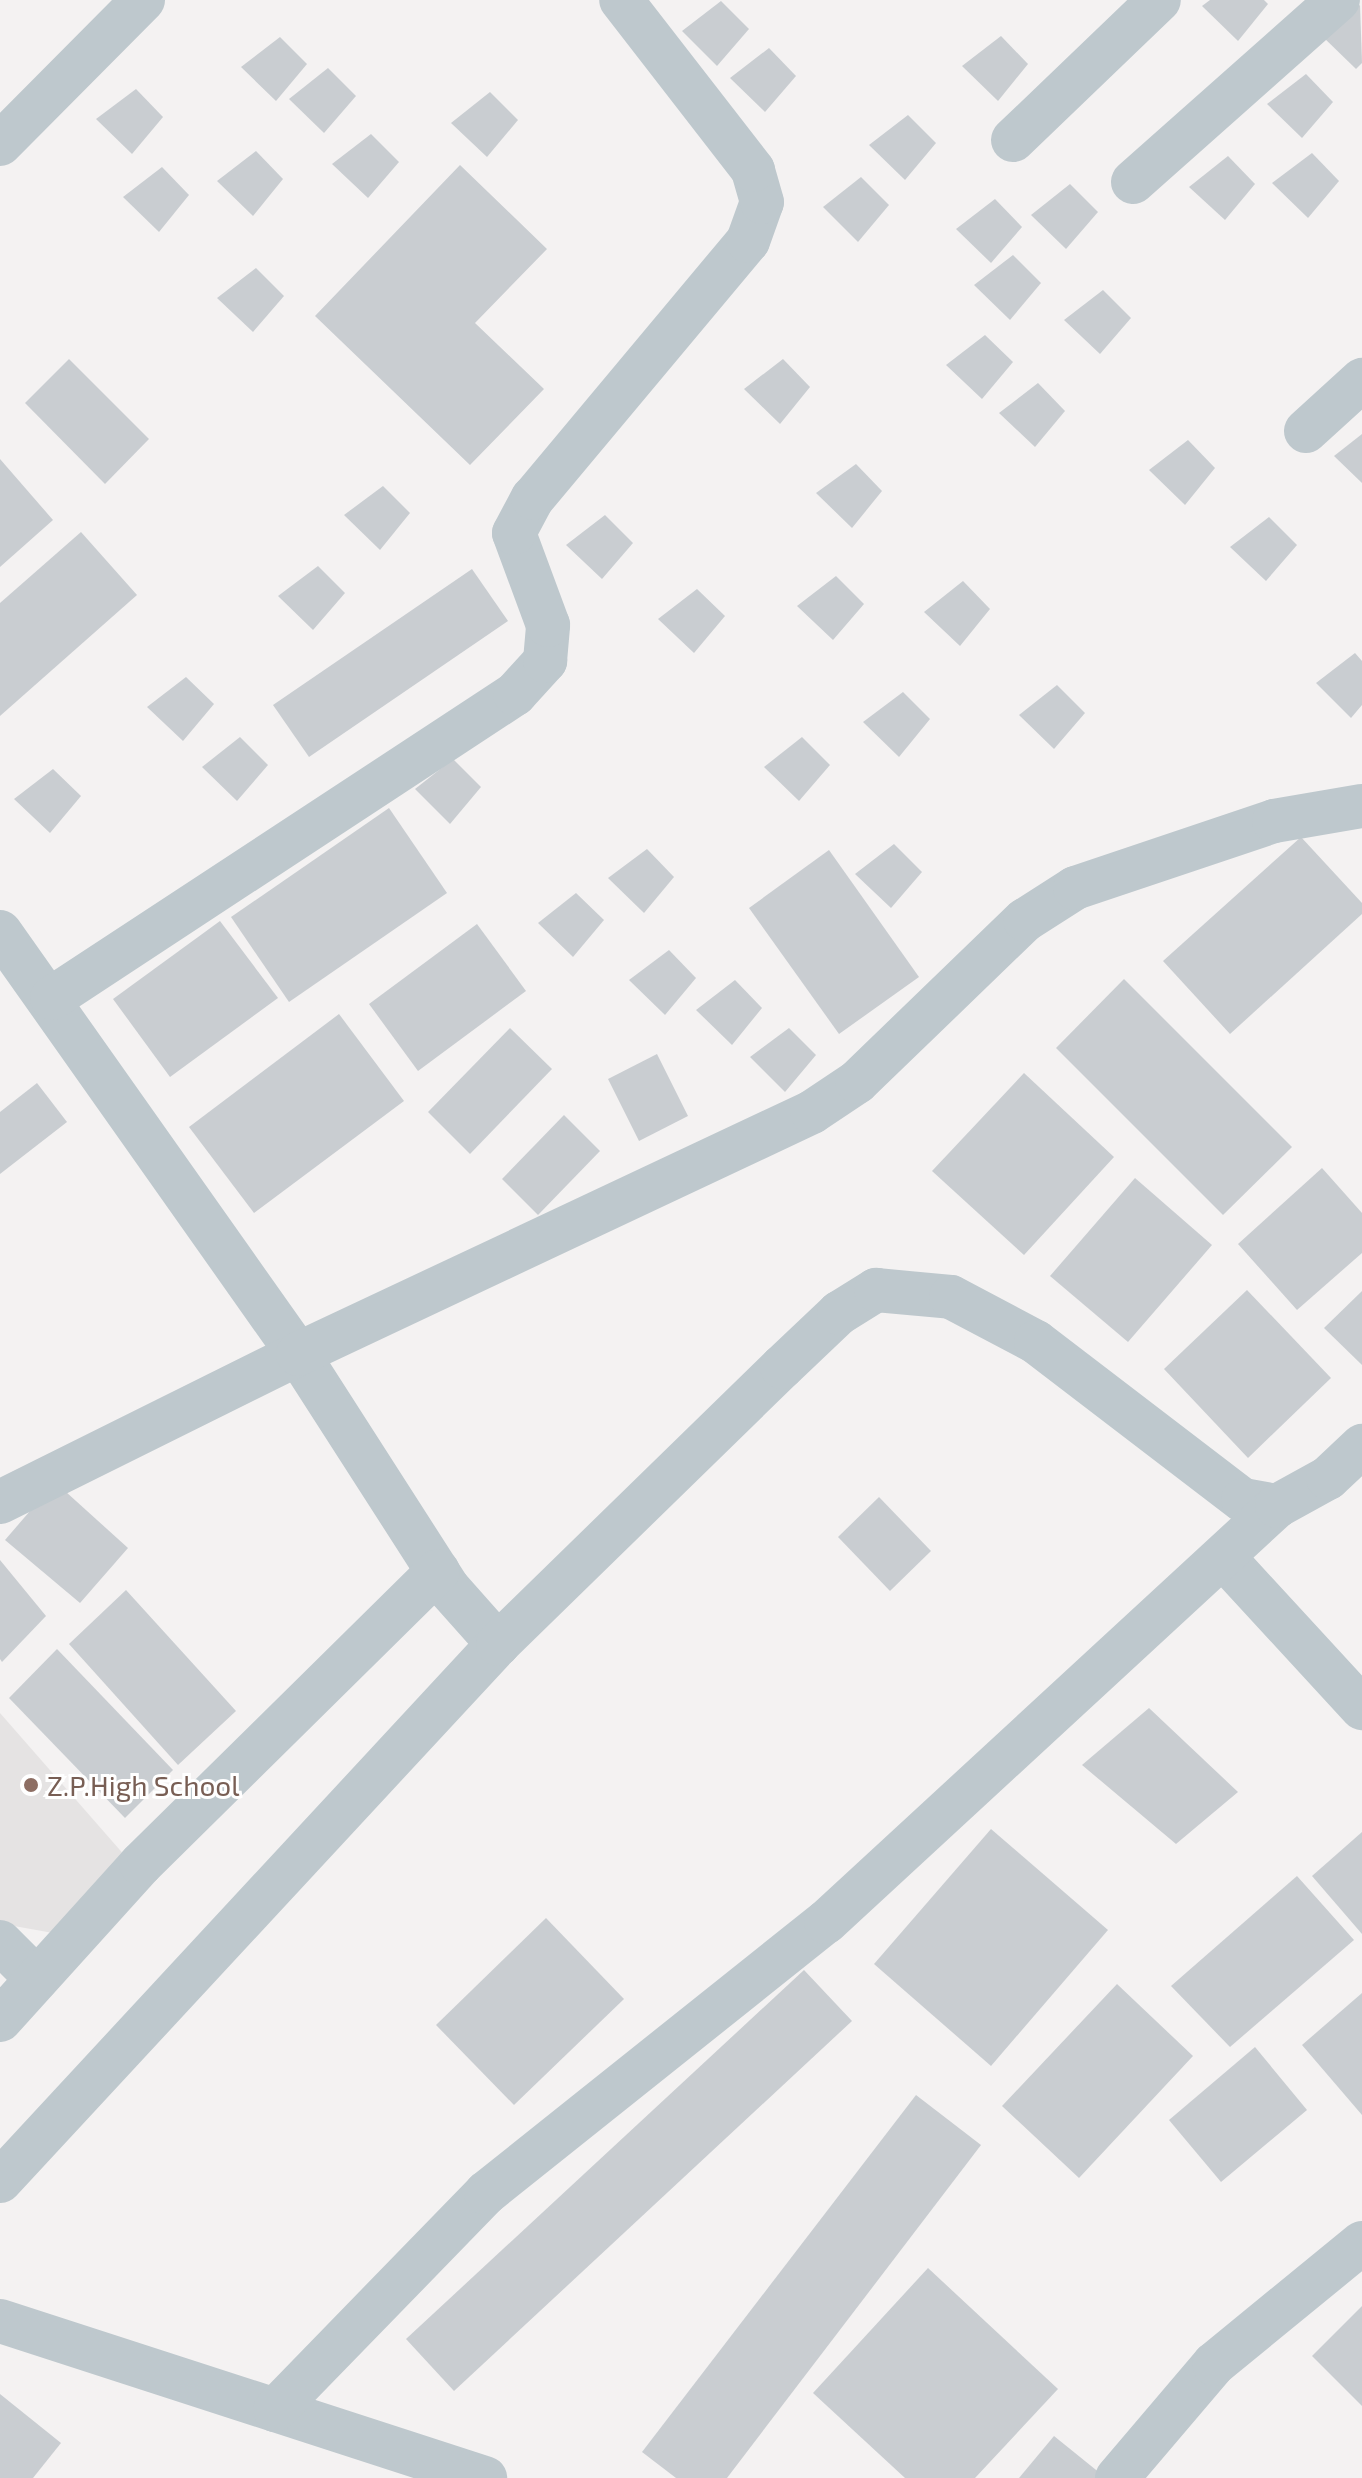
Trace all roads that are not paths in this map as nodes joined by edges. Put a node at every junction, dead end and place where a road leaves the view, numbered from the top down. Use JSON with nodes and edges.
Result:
{"nodes":[{"id":1,"x":143,"y":0,"type":"edge"},
{"id":2,"x":621,"y":0,"type":"edge"},
{"id":3,"x":1159,"y":0,"type":"edge"},
{"id":4,"x":1338,"y":0,"type":"edge"},
{"id":5,"x":1013,"y":140,"type":"dead end"},
{"id":6,"x":0,"y":144,"type":"edge"},
{"id":7,"x":1133,"y":182,"type":"dead end"},
{"id":8,"x":1362,"y":380,"type":"edge"},
{"id":9,"x":1306,"y":431,"type":"dead end"},
{"id":10,"x":1362,"y":806,"type":"edge"},
{"id":11,"x":0,"y":932,"type":"edge"},
{"id":12,"x":52,"y":998,"type":"junction"},
{"id":13,"x":298,"y":1354,"type":"junction"},
{"id":14,"x":1362,"y":1446,"type":"edge"},
{"id":15,"x":0,"y":1502,"type":"edge"},
{"id":16,"x":1277,"y":1506,"type":"junction"},
{"id":17,"x":1224,"y":1558,"type":"junction"},
{"id":18,"x":443,"y":1580,"type":"junction"},
{"id":19,"x":489,"y":1634,"type":"junction"},
{"id":20,"x":1362,"y":1708,"type":"edge"},
{"id":21,"x":0,"y":1942,"type":"edge"},
{"id":22,"x":37,"y":1979,"type":"junction"},
{"id":23,"x":0,"y":2020,"type":"edge"},
{"id":24,"x":0,"y":2181,"type":"edge"},
{"id":25,"x":1362,"y":2243,"type":"edge"},
{"id":26,"x":0,"y":2321,"type":"edge"},
{"id":27,"x":275,"y":2410,"type":"junction"},
{"id":28,"x":485,"y":2478,"type":"edge"},
{"id":29,"x":1117,"y":2478,"type":"edge"}],
"edges":[{"from":1,"to":6,"type":"street"},
{"from":2,"to":12,"type":"street"},
{"from":3,"to":5,"type":"street"},
{"from":4,"to":7,"type":"street"},
{"from":8,"to":9,"type":"street"},
{"from":10,"to":13,"type":"street"},
{"from":11,"to":12,"type":"street"},
{"from":12,"to":13,"type":"street"},
{"from":13,"to":15,"type":"street"},
{"from":13,"to":18,"type":"street"},
{"from":14,"to":16,"type":"street"},
{"from":16,"to":17,"type":"street"},
{"from":16,"to":19,"type":"street"},
{"from":17,"to":20,"type":"street"},
{"from":17,"to":27,"type":"street"},
{"from":18,"to":19,"type":"street"},
{"from":18,"to":22,"type":"street"},
{"from":19,"to":24,"type":"street"},
{"from":21,"to":22,"type":"street"},
{"from":22,"to":23,"type":"street"},
{"from":25,"to":29,"type":"street"},
{"from":26,"to":27,"type":"street"},
{"from":27,"to":28,"type":"street"}]}
